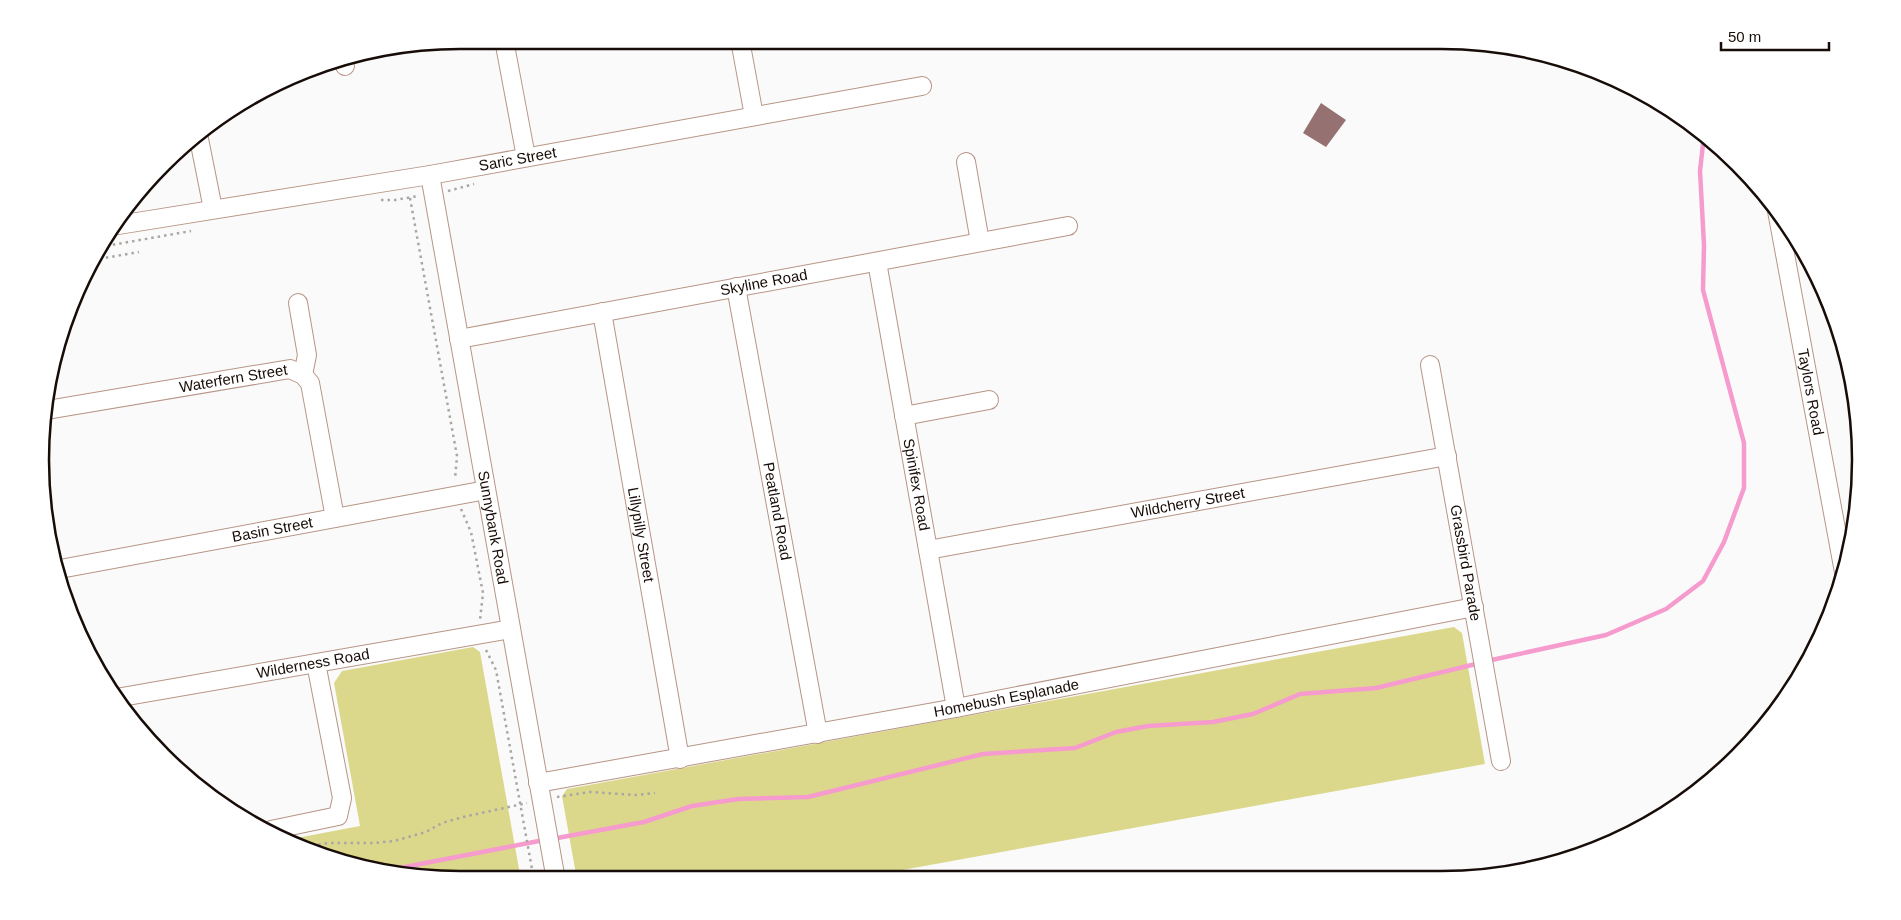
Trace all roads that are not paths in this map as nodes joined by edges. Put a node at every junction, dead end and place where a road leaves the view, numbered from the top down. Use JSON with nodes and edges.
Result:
{"nodes":[{"id":1,"x":506,"y":49,"type":"edge"},
{"id":2,"x":742,"y":49,"type":"edge"},
{"id":3,"x":922,"y":86,"type":"dead end"},
{"id":4,"x":754,"y":116,"type":"junction"},
{"id":5,"x":200,"y":142,"type":"edge"},
{"id":6,"x":526,"y":157,"type":"junction"},
{"id":7,"x":966,"y":162,"type":"dead end"},
{"id":8,"x":430,"y":175,"type":"junction"},
{"id":9,"x":213,"y":209,"type":"junction"},
{"id":10,"x":124,"y":224,"type":"edge"},
{"id":11,"x":1068,"y":226,"type":"dead end"},
{"id":12,"x":1780,"y":228,"type":"edge"},
{"id":13,"x":980,"y":242,"type":"junction"},
{"id":14,"x":876,"y":262,"type":"junction"},
{"id":15,"x":736,"y":287,"type":"junction"},
{"id":16,"x":298,"y":303,"type":"dead end"},
{"id":17,"x":602,"y":312,"type":"junction"},
{"id":18,"x":459,"y":339,"type":"junction"},
{"id":19,"x":1430,"y":365,"type":"dead end"},
{"id":20,"x":303,"y":374,"type":"junction"},
{"id":21,"x":989,"y":400,"type":"dead end"},
{"id":22,"x":52,"y":409,"type":"edge"},
{"id":23,"x":904,"y":416,"type":"junction"},
{"id":24,"x":1447,"y":456,"type":"junction"},
{"id":25,"x":486,"y":490,"type":"junction"},
{"id":26,"x":335,"y":518,"type":"junction"},
{"id":27,"x":928,"y":550,"type":"junction"},
{"id":28,"x":1841,"y":554,"type":"edge"},
{"id":29,"x":64,"y":568,"type":"edge"},
{"id":30,"x":1474,"y":608,"type":"junction"},
{"id":31,"x":511,"y":629,"type":"junction"},
{"id":32,"x":316,"y":663,"type":"junction"},
{"id":33,"x":124,"y":697,"type":"edge"},
{"id":34,"x":956,"y":708,"type":"junction"},
{"id":35,"x":818,"y":734,"type":"junction"},
{"id":36,"x":680,"y":759,"type":"junction"},
{"id":37,"x":1501,"y":761,"type":"dead end"},
{"id":38,"x":540,"y":791,"type":"junction"},
{"id":39,"x":277,"y":829,"type":"edge"},
{"id":40,"x":554,"y":871,"type":"edge"}],
"edges":[{"from":1,"to":6,"type":"street"},
{"from":2,"to":4,"type":"street"},
{"from":3,"to":4,"type":"street","name":"Saric Street"},
{"from":4,"to":6,"type":"street","name":"Saric Street"},
{"from":5,"to":9,"type":"street"},
{"from":6,"to":8,"type":"street","name":"Saric Street"},
{"from":7,"to":13,"type":"street"},
{"from":8,"to":9,"type":"street","name":"Saric Street"},
{"from":8,"to":18,"type":"street","name":"Sunnybank Road"},
{"from":9,"to":10,"type":"street","name":"Saric Street"},
{"from":11,"to":13,"type":"street","name":"Skyline Road"},
{"from":12,"to":28,"type":"street","name":"Taylors Road"},
{"from":13,"to":14,"type":"street","name":"Skyline Road"},
{"from":14,"to":15,"type":"street","name":"Skyline Road"},
{"from":14,"to":23,"type":"street","name":"Spinifex Road"},
{"from":15,"to":17,"type":"street","name":"Skyline Road"},
{"from":15,"to":35,"type":"street","name":"Peatland Road"},
{"from":16,"to":20,"type":"street"},
{"from":17,"to":18,"type":"street","name":"Skyline Road"},
{"from":17,"to":36,"type":"street","name":"Lillypilly Street"},
{"from":18,"to":25,"type":"street","name":"Sunnybank Road"},
{"from":19,"to":24,"type":"street","name":"Grassbird Parade"},
{"from":20,"to":22,"type":"street","name":"Waterfern Street"},
{"from":20,"to":26,"type":"street","name":"Waterfern Street"},
{"from":21,"to":23,"type":"street"},
{"from":23,"to":27,"type":"street","name":"Spinifex Road"},
{"from":24,"to":27,"type":"street","name":"Wildcherry Street"},
{"from":24,"to":30,"type":"street","name":"Grassbird Parade"},
{"from":25,"to":26,"type":"street","name":"Basin Street"},
{"from":25,"to":31,"type":"street","name":"Sunnybank Road"},
{"from":26,"to":29,"type":"street","name":"Basin Street"},
{"from":27,"to":34,"type":"street","name":"Spinifex Road"},
{"from":30,"to":34,"type":"street","name":"Homebush Esplanade"},
{"from":30,"to":37,"type":"street","name":"Grassbird Parade"},
{"from":31,"to":32,"type":"street","name":"Wilderness Road"},
{"from":31,"to":38,"type":"street","name":"Sunnybank Road"},
{"from":32,"to":33,"type":"street","name":"Wilderness Road"},
{"from":32,"to":39,"type":"street"},
{"from":34,"to":35,"type":"street","name":"Homebush Esplanade"},
{"from":35,"to":36,"type":"street","name":"Homebush Esplanade"},
{"from":36,"to":38,"type":"street","name":"Homebush Esplanade"},
{"from":38,"to":40,"type":"street","name":"Sunnybank Road"}]}
